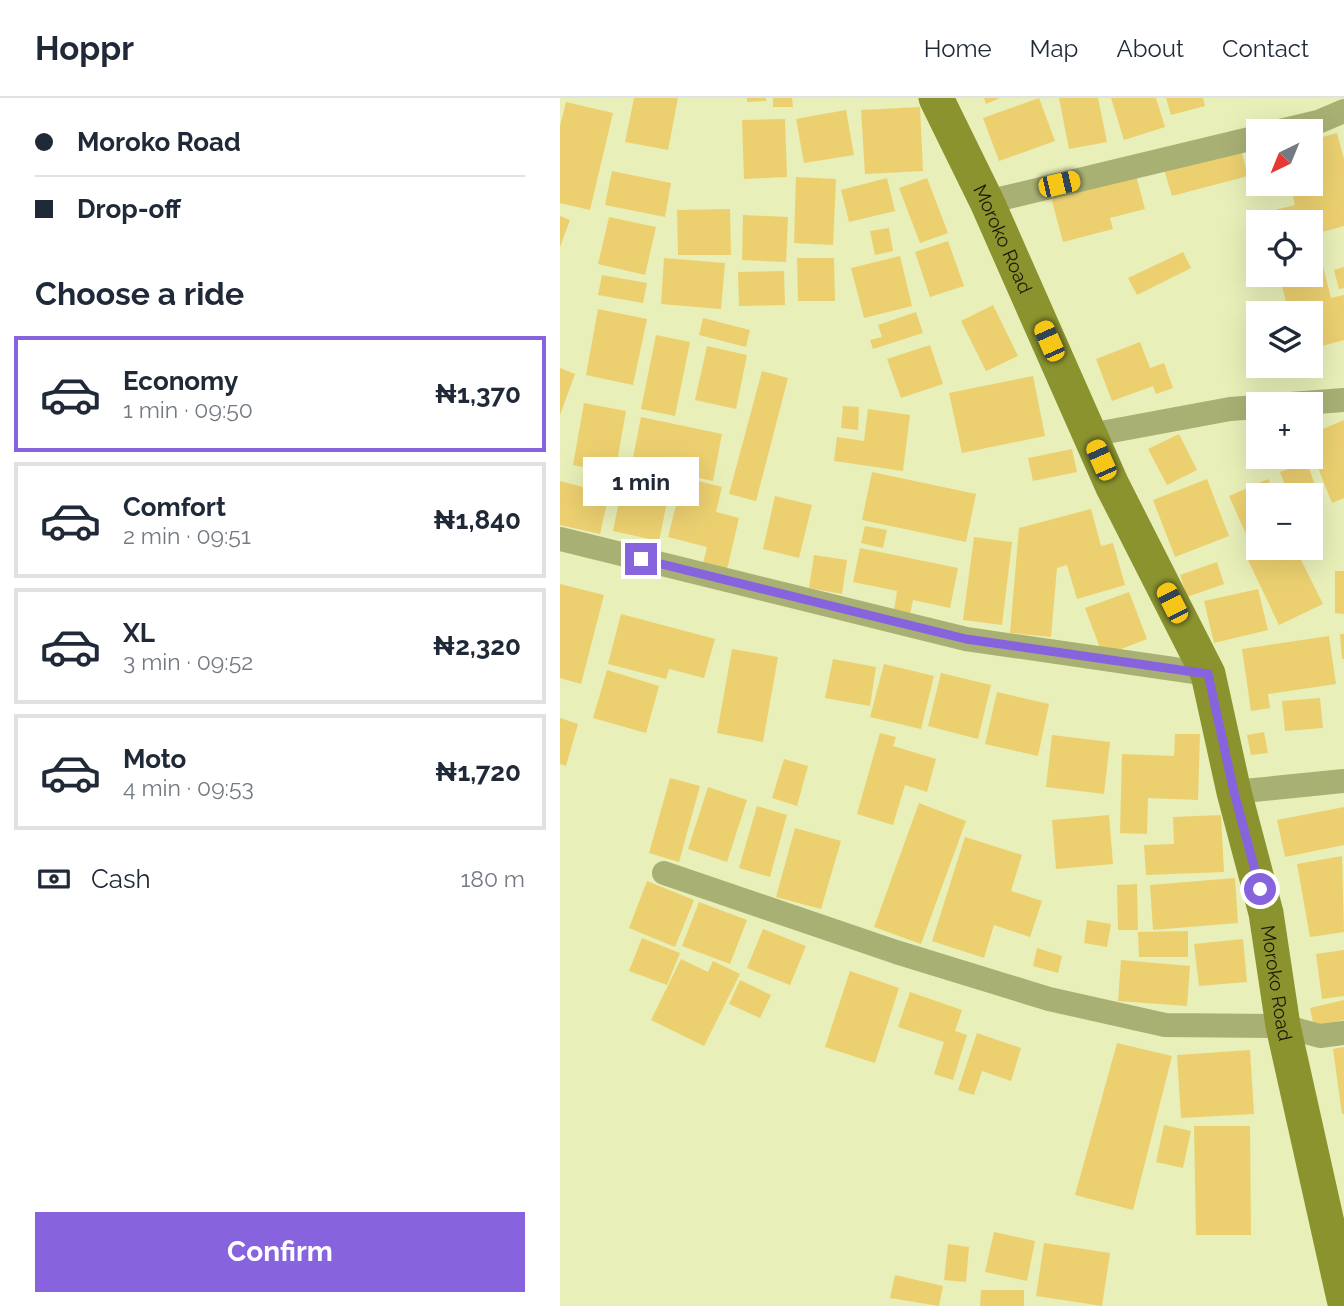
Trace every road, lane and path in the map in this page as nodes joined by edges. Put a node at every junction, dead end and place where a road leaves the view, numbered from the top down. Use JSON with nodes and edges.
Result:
{"nodes":[{"id":1,"x":936,"y":98,"type":"edge"},
{"id":2,"x":1344,"y":111,"type":"edge"},
{"id":3,"x":1323,"y":120,"type":"edge"},
{"id":4,"x":1246,"y":139,"type":"edge"},
{"id":5,"x":987,"y":202,"type":"junction"},
{"id":6,"x":1344,"y":400,"type":"edge"},
{"id":7,"x":1323,"y":402,"type":"edge"},
{"id":8,"x":1246,"y":408,"type":"edge"},
{"id":9,"x":1090,"y":435,"type":"junction"},
{"id":10,"x":560,"y":539,"type":"edge"},
{"id":11,"x":1208,"y":674,"type":"junction"},
{"id":12,"x":1344,"y":781,"type":"edge"},
{"id":13,"x":1234,"y":792,"type":"junction"},
{"id":14,"x":664,"y":873,"type":"dead end"},
{"id":15,"x":1283,"y":1026,"type":"junction"},
{"id":16,"x":1344,"y":1033,"type":"edge"},
{"id":17,"x":1344,"y":1299,"type":"edge"}],
"edges":[{"from":1,"to":5,"type":"street","name":"Moroko Road"},
{"from":2,"to":3,"type":"street"},
{"from":4,"to":5,"type":"street"},
{"from":5,"to":9,"type":"street","name":"Moroko Road"},
{"from":6,"to":7,"type":"street"},
{"from":8,"to":9,"type":"street"},
{"from":9,"to":11,"type":"street","name":"Moroko Road"},
{"from":10,"to":11,"type":"street"},
{"from":11,"to":13,"type":"street","name":"Moroko Road"},
{"from":12,"to":13,"type":"street"},
{"from":13,"to":15,"type":"street","name":"Moroko Road"},
{"from":14,"to":15,"type":"street"},
{"from":15,"to":16,"type":"street"},
{"from":15,"to":17,"type":"street","name":"Moroko Road"}]}
